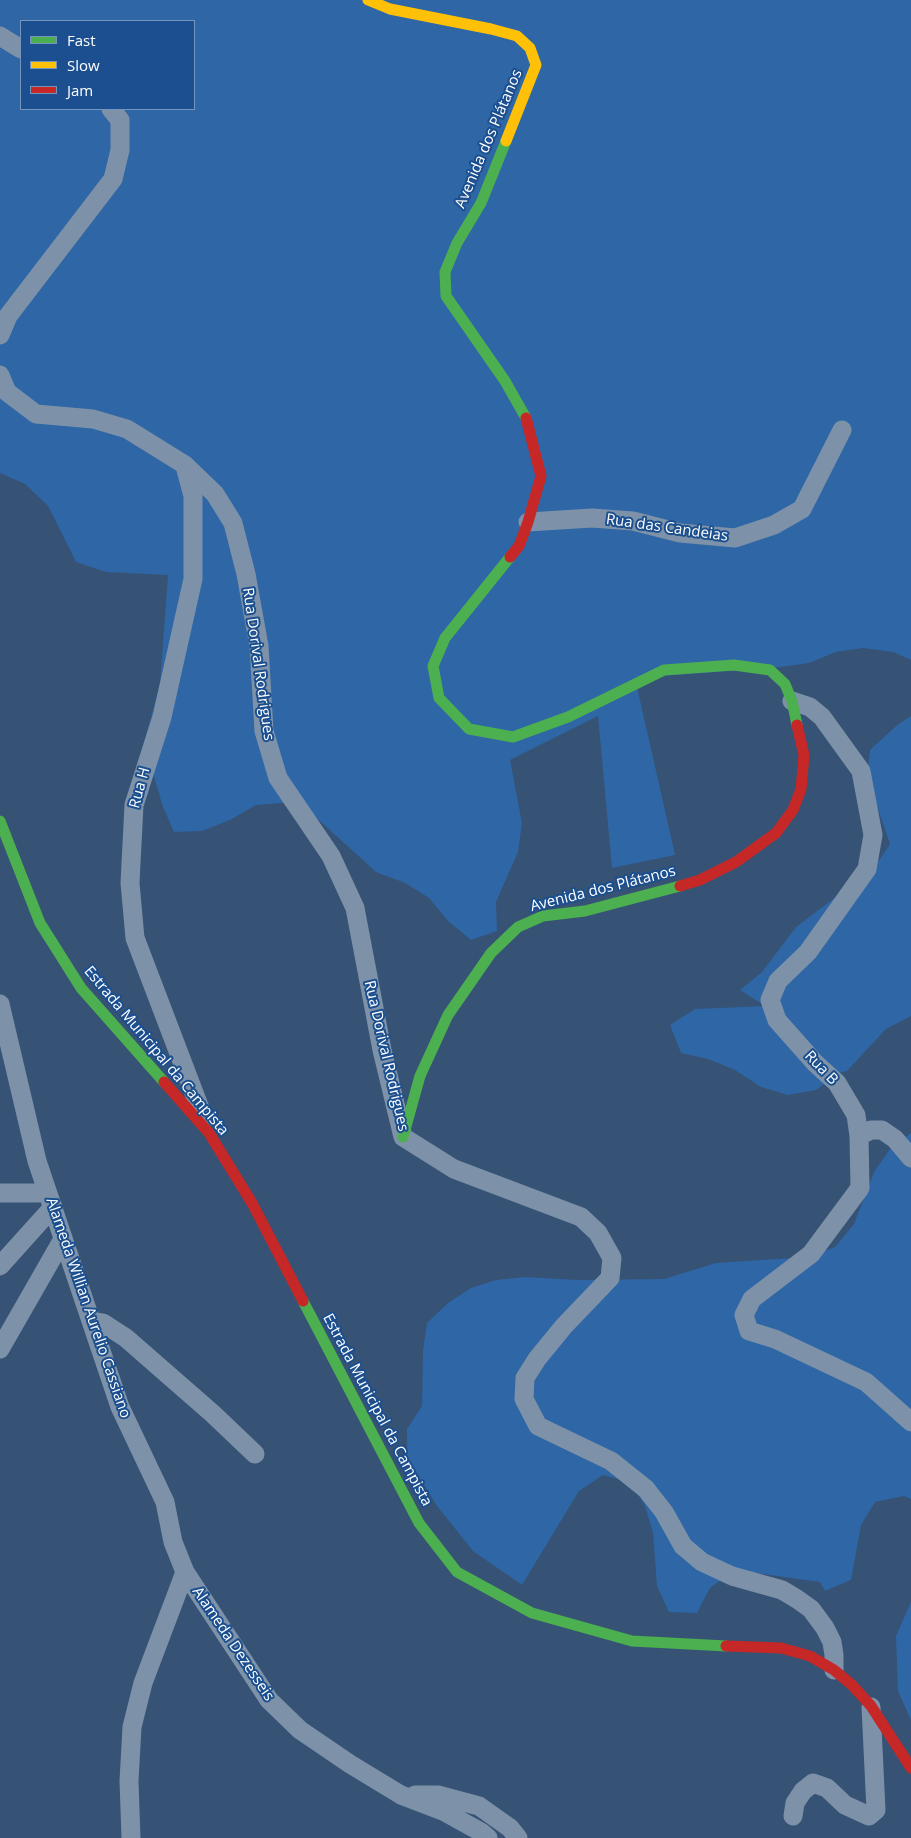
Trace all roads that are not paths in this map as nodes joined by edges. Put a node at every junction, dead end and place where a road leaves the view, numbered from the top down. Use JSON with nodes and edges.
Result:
{"nodes":[{"id":1,"x":368,"y":0,"type":"edge"},
{"id":2,"x":0,"y":36,"type":"edge"},
{"id":3,"x":20,"y":48,"type":"edge"},
{"id":4,"x":112,"y":110,"type":"edge"},
{"id":5,"x":0,"y":335,"type":"edge"},
{"id":6,"x":0,"y":375,"type":"edge"},
{"id":7,"x":842,"y":430,"type":"dead end"},
{"id":8,"x":185,"y":465,"type":"junction"},
{"id":9,"x":528,"y":522,"type":"junction"},
{"id":10,"x":792,"y":701,"type":"junction"},
{"id":11,"x":0,"y":821,"type":"edge"},
{"id":12,"x":0,"y":1004,"type":"edge"},
{"id":13,"x":209,"y":1133,"type":"junction"},
{"id":14,"x":859,"y":1136,"type":"junction"},
{"id":15,"x":403,"y":1137,"type":"junction"},
{"id":16,"x":911,"y":1158,"type":"edge"},
{"id":17,"x":0,"y":1193,"type":"edge"},
{"id":18,"x":50,"y":1200,"type":"junction"},
{"id":19,"x":63,"y":1239,"type":"junction"},
{"id":20,"x":0,"y":1266,"type":"edge"},
{"id":21,"x":91,"y":1320,"type":"junction"},
{"id":22,"x":0,"y":1349,"type":"edge"},
{"id":23,"x":911,"y":1422,"type":"edge"},
{"id":24,"x":255,"y":1454,"type":"dead end"},
{"id":25,"x":185,"y":1572,"type":"junction"},
{"id":26,"x":834,"y":1670,"type":"junction"},
{"id":27,"x":871,"y":1706,"type":"junction"},
{"id":28,"x":911,"y":1768,"type":"edge"},
{"id":29,"x":401,"y":1795,"type":"junction"},
{"id":30,"x":793,"y":1816,"type":"dead end"},
{"id":31,"x":131,"y":1838,"type":"edge"},
{"id":32,"x":488,"y":1838,"type":"edge"},
{"id":33,"x":518,"y":1838,"type":"edge"}],
"edges":[{"from":1,"to":9,"type":"street","name":"Avenida dos Plátanos"},
{"from":2,"to":3,"type":"street"},
{"from":4,"to":5,"type":"street"},
{"from":6,"to":8,"type":"street","name":"Rua Dorival Rodrigues"},
{"from":7,"to":9,"type":"street","name":"Rua das Candeias"},
{"from":8,"to":13,"type":"street","name":"Rua H"},
{"from":8,"to":15,"type":"street","name":"Rua Dorival Rodrigues"},
{"from":9,"to":10,"type":"street","name":"Avenida dos Plátanos"},
{"from":10,"to":14,"type":"street","name":"Rua B"},
{"from":10,"to":15,"type":"street","name":"Avenida dos Plátanos"},
{"from":11,"to":13,"type":"street","name":"Estrada Municipal da Campista"},
{"from":12,"to":18,"type":"street","name":"Alameda Willian Aurelio Cassiano"},
{"from":13,"to":26,"type":"street","name":"Estrada Municipal da Campista"},
{"from":14,"to":16,"type":"street"},
{"from":14,"to":23,"type":"street","name":"Rua B"},
{"from":15,"to":26,"type":"street","name":"Rua Dorival Rodrigues"},
{"from":17,"to":18,"type":"street"},
{"from":18,"to":19,"type":"street","name":"Alameda Willian Aurelio Cassiano"},
{"from":18,"to":20,"type":"street"},
{"from":19,"to":21,"type":"street","name":"Alameda Willian Aurelio Cassiano"},
{"from":19,"to":22,"type":"street"},
{"from":21,"to":24,"type":"street"},
{"from":21,"to":25,"type":"street","name":"Alameda Willian Aurelio Cassiano"},
{"from":25,"to":29,"type":"street","name":"Alameda Dezesseis"},
{"from":25,"to":31,"type":"street"},
{"from":26,"to":27,"type":"street","name":"Estrada Municipal da Campista"},
{"from":27,"to":28,"type":"street","name":"Estrada Municipal da Campista"},
{"from":27,"to":30,"type":"street"},
{"from":29,"to":32,"type":"street","name":"Alameda Dezesseis"},
{"from":29,"to":33,"type":"street"}]}
